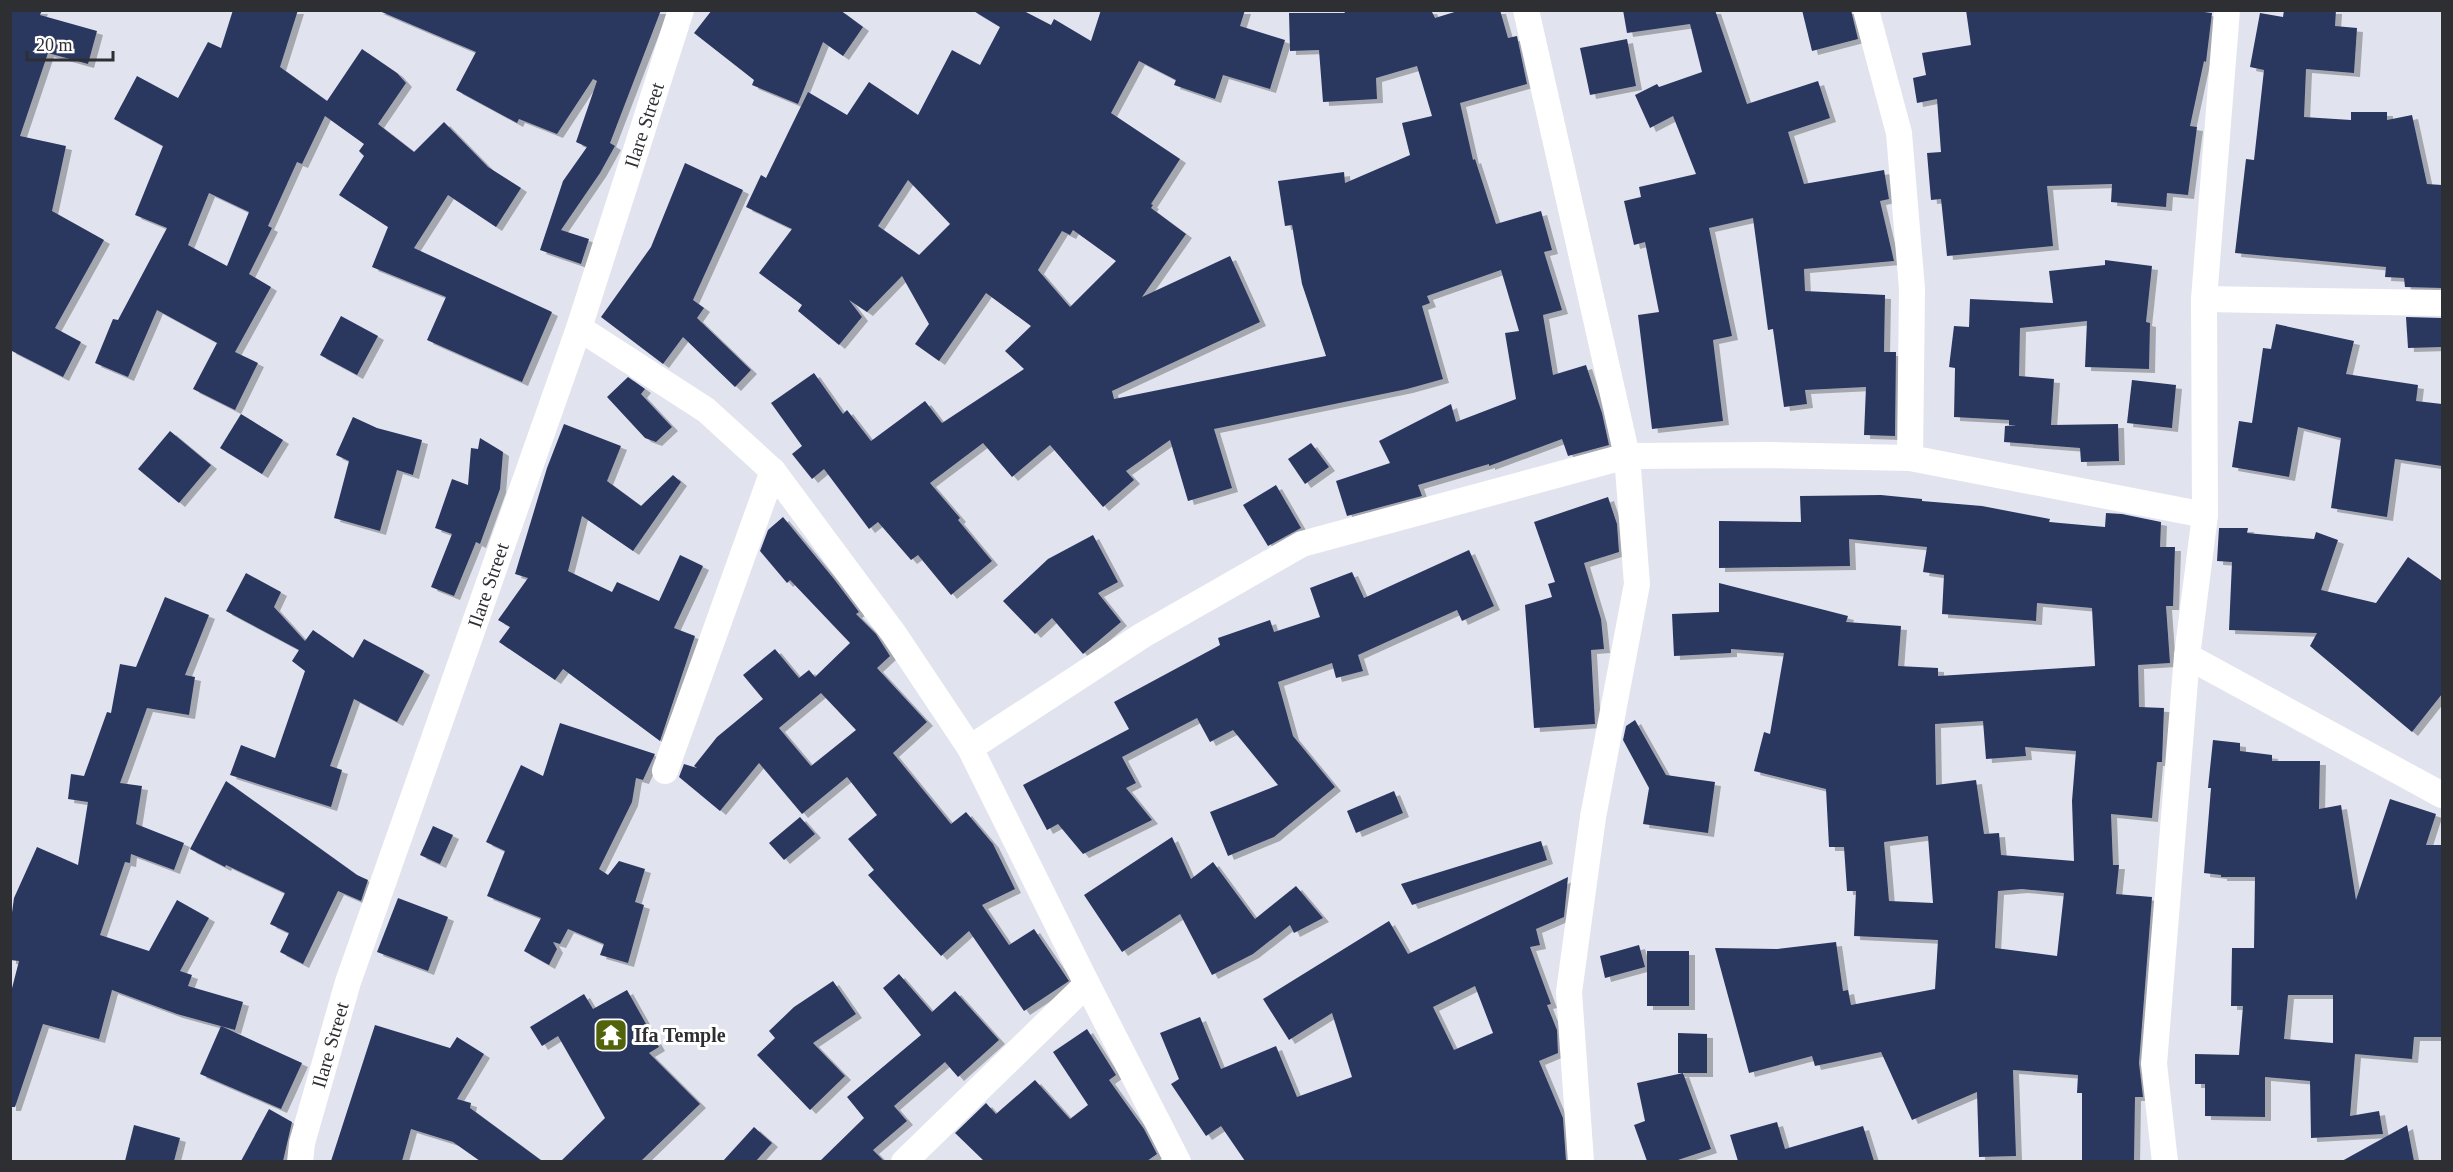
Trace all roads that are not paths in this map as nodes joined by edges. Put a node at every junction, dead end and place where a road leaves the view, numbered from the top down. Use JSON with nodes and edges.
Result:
{"nodes":[{"id":1,"x":681,"y":10,"type":"edge"},
{"id":2,"x":1526,"y":10,"type":"edge"},
{"id":3,"x":1866,"y":10,"type":"edge"},
{"id":4,"x":2227,"y":10,"type":"edge"},
{"id":5,"x":2204,"y":299,"type":"junction"},
{"id":6,"x":2442,"y":303,"type":"edge"},
{"id":7,"x":579,"y":328,"type":"junction"},
{"id":8,"x":1627,"y":456,"type":"junction"},
{"id":9,"x":1910,"y":458,"type":"junction"},
{"id":10,"x":773,"y":471,"type":"junction"},
{"id":11,"x":2205,"y":515,"type":"junction"},
{"id":12,"x":2187,"y":656,"type":"junction"},
{"id":13,"x":970,"y":748,"type":"junction"},
{"id":14,"x":665,"y":771,"type":"dead end"},
{"id":15,"x":2442,"y":795,"type":"edge"},
{"id":16,"x":1087,"y":984,"type":"junction"},
{"id":17,"x":300,"y":1161,"type":"edge"},
{"id":18,"x":904,"y":1161,"type":"edge"},
{"id":19,"x":1178,"y":1161,"type":"edge"},
{"id":20,"x":1581,"y":1161,"type":"edge"},
{"id":21,"x":2165,"y":1161,"type":"edge"}],
"edges":[{"from":1,"to":7,"type":"street","name":"Ilare Street"},
{"from":2,"to":8,"type":"street"},
{"from":3,"to":9,"type":"street"},
{"from":4,"to":5,"type":"street"},
{"from":5,"to":6,"type":"street"},
{"from":5,"to":11,"type":"street"},
{"from":7,"to":10,"type":"street"},
{"from":7,"to":17,"type":"street","name":"Ilare Street"},
{"from":8,"to":9,"type":"street"},
{"from":8,"to":13,"type":"street"},
{"from":8,"to":20,"type":"street"},
{"from":9,"to":11,"type":"street"},
{"from":10,"to":13,"type":"street"},
{"from":10,"to":14,"type":"street"},
{"from":11,"to":12,"type":"street"},
{"from":12,"to":15,"type":"street"},
{"from":12,"to":21,"type":"street"},
{"from":13,"to":16,"type":"street"},
{"from":16,"to":18,"type":"street"},
{"from":16,"to":19,"type":"street"}]}
